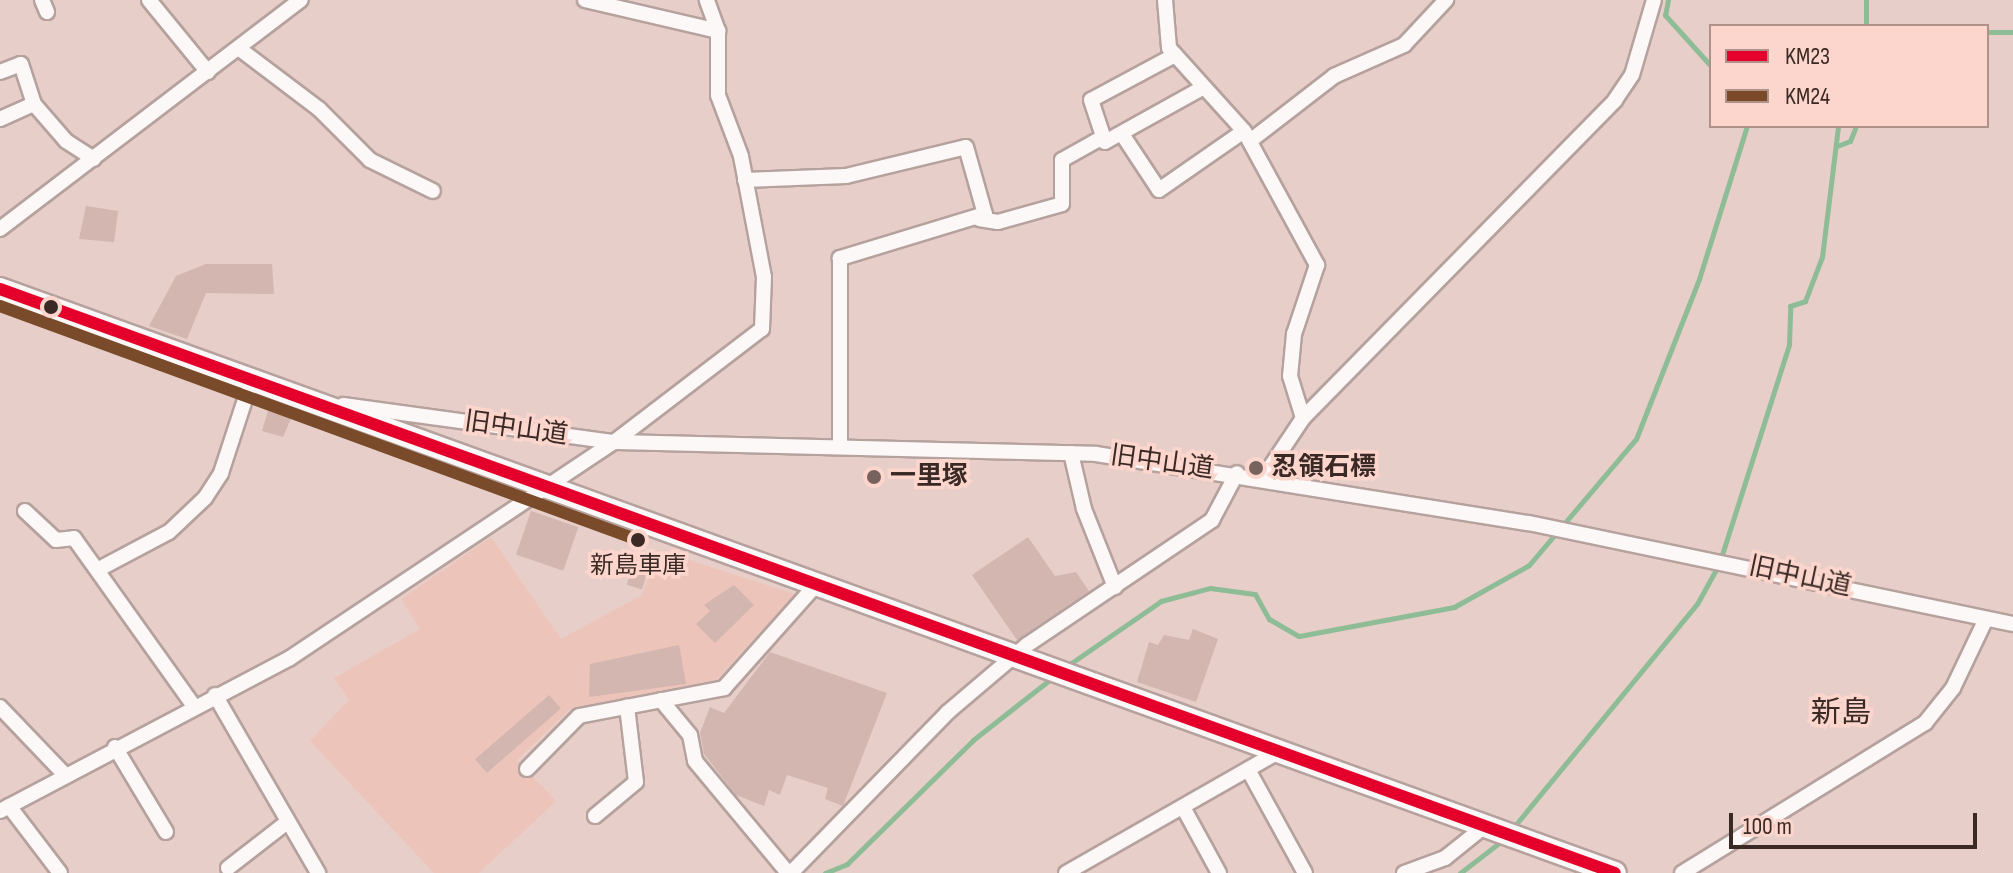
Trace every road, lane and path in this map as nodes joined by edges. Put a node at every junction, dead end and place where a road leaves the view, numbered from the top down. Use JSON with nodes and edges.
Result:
{"nodes":[{"id":1,"x":149,"y":0,"type":"edge"},
{"id":2,"x":301,"y":0,"type":"edge"},
{"id":3,"x":585,"y":0,"type":"edge"},
{"id":4,"x":707,"y":0,"type":"edge"},
{"id":5,"x":1165,"y":0,"type":"edge"},
{"id":6,"x":1446,"y":0,"type":"edge"},
{"id":7,"x":1654,"y":0,"type":"edge"},
{"id":8,"x":718,"y":31,"type":"junction"},
{"id":9,"x":241,"y":50,"type":"junction"},
{"id":10,"x":1175,"y":55,"type":"junction"},
{"id":11,"x":0,"y":72,"type":"edge"},
{"id":12,"x":208,"y":72,"type":"junction"},
{"id":13,"x":1202,"y":88,"type":"junction"},
{"id":14,"x":34,"y":104,"type":"junction"},
{"id":15,"x":0,"y":119,"type":"edge"},
{"id":16,"x":1122,"y":134,"type":"junction"},
{"id":17,"x":1247,"y":136,"type":"junction"},
{"id":18,"x":1103,"y":137,"type":"junction"},
{"id":19,"x":94,"y":159,"type":"junction"},
{"id":20,"x":745,"y":180,"type":"junction"},
{"id":21,"x":433,"y":191,"type":"dead end"},
{"id":22,"x":979,"y":219,"type":"junction"},
{"id":23,"x":0,"y":229,"type":"edge"},
{"id":24,"x":0,"y":289,"type":"edge"},
{"id":25,"x":251,"y":381,"type":"junction"},
{"id":26,"x":299,"y":399,"type":"junction"},
{"id":27,"x":1303,"y":418,"type":"junction"},
{"id":28,"x":614,"y":442,"type":"junction"},
{"id":29,"x":840,"y":447,"type":"junction"},
{"id":30,"x":1071,"y":453,"type":"junction"},
{"id":31,"x":1237,"y":473,"type":"junction"},
{"id":32,"x":1263,"y":478,"type":"junction"},
{"id":33,"x":544,"y":487,"type":"junction"},
{"id":34,"x":25,"y":511,"type":"dead end"},
{"id":35,"x":99,"y":569,"type":"junction"},
{"id":36,"x":814,"y":587,"type":"junction"},
{"id":37,"x":1115,"y":587,"type":"junction"},
{"id":38,"x":1985,"y":621,"type":"junction"},
{"id":39,"x":2013,"y":624,"type":"edge"},
{"id":40,"x":1015,"y":658,"type":"junction"},
{"id":41,"x":215,"y":695,"type":"junction"},
{"id":42,"x":661,"y":700,"type":"junction"},
{"id":43,"x":194,"y":706,"type":"junction"},
{"id":44,"x":0,"y":707,"type":"edge"},
{"id":45,"x":627,"y":707,"type":"junction"},
{"id":46,"x":115,"y":747,"type":"junction"},
{"id":47,"x":1278,"y":752,"type":"junction"},
{"id":48,"x":527,"y":769,"type":"dead end"},
{"id":49,"x":1250,"y":773,"type":"junction"},
{"id":50,"x":65,"y":775,"type":"junction"},
{"id":51,"x":4,"y":808,"type":"edge"},
{"id":52,"x":1184,"y":809,"type":"junction"},
{"id":53,"x":595,"y":816,"type":"dead end"},
{"id":54,"x":286,"y":823,"type":"junction"},
{"id":55,"x":1491,"y":828,"type":"junction"},
{"id":56,"x":166,"y":832,"type":"dead end"},
{"id":57,"x":1093,"y":866,"type":"edge"},
{"id":58,"x":228,"y":868,"type":"dead end"},
{"id":59,"x":60,"y":873,"type":"edge"},
{"id":60,"x":318,"y":873,"type":"edge"},
{"id":61,"x":789,"y":873,"type":"edge"},
{"id":62,"x":1066,"y":873,"type":"edge"},
{"id":63,"x":1219,"y":873,"type":"edge"},
{"id":64,"x":1305,"y":873,"type":"edge"},
{"id":65,"x":1404,"y":873,"type":"edge"},
{"id":66,"x":1615,"y":873,"type":"edge"},
{"id":67,"x":1682,"y":873,"type":"edge"}],
"edges":[{"from":1,"to":12,"type":"street"},
{"from":2,"to":9,"type":"street"},
{"from":3,"to":8,"type":"street"},
{"from":4,"to":8,"type":"street"},
{"from":5,"to":10,"type":"street"},
{"from":6,"to":17,"type":"street"},
{"from":7,"to":27,"type":"street"},
{"from":8,"to":20,"type":"street"},
{"from":9,"to":12,"type":"street"},
{"from":9,"to":21,"type":"street"},
{"from":10,"to":13,"type":"street"},
{"from":10,"to":18,"type":"street"},
{"from":11,"to":14,"type":"street"},
{"from":12,"to":19,"type":"street"},
{"from":13,"to":16,"type":"street"},
{"from":13,"to":17,"type":"street"},
{"from":14,"to":15,"type":"street"},
{"from":14,"to":19,"type":"street"},
{"from":16,"to":17,"type":"street"},
{"from":16,"to":18,"type":"street"},
{"from":17,"to":27,"type":"street"},
{"from":18,"to":22,"type":"street"},
{"from":19,"to":23,"type":"street"},
{"from":20,"to":22,"type":"street"},
{"from":20,"to":28,"type":"street"},
{"from":22,"to":29,"type":"street"},
{"from":24,"to":25,"type":"highway"},
{"from":25,"to":26,"type":"highway"},
{"from":25,"to":35,"type":"street"},
{"from":26,"to":28,"type":"street","name":"旧中山道"},
{"from":26,"to":33,"type":"highway"},
{"from":27,"to":32,"type":"street"},
{"from":28,"to":29,"type":"street","name":"旧中山道"},
{"from":28,"to":33,"type":"street"},
{"from":29,"to":30,"type":"street","name":"旧中山道"},
{"from":30,"to":31,"type":"street","name":"旧中山道"},
{"from":30,"to":37,"type":"street"},
{"from":31,"to":32,"type":"street","name":"旧中山道"},
{"from":31,"to":37,"type":"street"},
{"from":32,"to":38,"type":"street","name":"旧中山道"},
{"from":33,"to":36,"type":"highway"},
{"from":33,"to":41,"type":"street"},
{"from":34,"to":35,"type":"street"},
{"from":35,"to":43,"type":"street"},
{"from":36,"to":40,"type":"highway"},
{"from":36,"to":42,"type":"street"},
{"from":37,"to":40,"type":"street"},
{"from":38,"to":39,"type":"street","name":"旧中山道"},
{"from":38,"to":67,"type":"street"},
{"from":40,"to":47,"type":"highway"},
{"from":40,"to":61,"type":"street"},
{"from":41,"to":43,"type":"street"},
{"from":41,"to":54,"type":"street"},
{"from":42,"to":45,"type":"street"},
{"from":42,"to":61,"type":"street"},
{"from":43,"to":46,"type":"street"},
{"from":44,"to":50,"type":"street"},
{"from":45,"to":48,"type":"street"},
{"from":45,"to":53,"type":"street"},
{"from":46,"to":50,"type":"street"},
{"from":46,"to":56,"type":"street"},
{"from":47,"to":49,"type":"street"},
{"from":47,"to":55,"type":"highway"},
{"from":49,"to":52,"type":"street"},
{"from":49,"to":64,"type":"street"},
{"from":50,"to":51,"type":"street"},
{"from":51,"to":59,"type":"street"},
{"from":52,"to":57,"type":"street"},
{"from":52,"to":63,"type":"street"},
{"from":54,"to":58,"type":"street"},
{"from":54,"to":60,"type":"street"},
{"from":55,"to":65,"type":"street"},
{"from":55,"to":66,"type":"highway"},
{"from":57,"to":62,"type":"street"}]}
